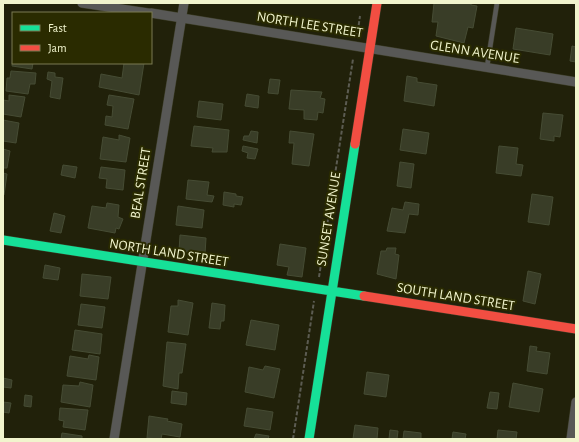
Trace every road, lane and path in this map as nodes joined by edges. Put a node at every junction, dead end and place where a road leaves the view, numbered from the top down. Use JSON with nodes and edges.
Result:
{"nodes":[{"id":1,"x":82,"y":3,"type":"edge"},
{"id":2,"x":184,"y":3,"type":"edge"},
{"id":3,"x":377,"y":3,"type":"edge"},
{"id":4,"x":497,"y":3,"type":"edge"},
{"id":5,"x":361,"y":10,"type":"dead end"},
{"id":6,"x":143,"y":12,"type":"edge"},
{"id":7,"x":152,"y":13,"type":"edge"},
{"id":8,"x":181,"y":18,"type":"junction"},
{"id":9,"x":357,"y":39,"type":"dead end"},
{"id":10,"x":370,"y":48,"type":"junction"},
{"id":11,"x":353,"y":59,"type":"dead end"},
{"id":12,"x":487,"y":67,"type":"junction"},
{"id":13,"x":576,"y":82,"type":"edge"},
{"id":14,"x":3,"y":240,"type":"edge"},
{"id":15,"x":142,"y":261,"type":"junction"},
{"id":16,"x":319,"y":281,"type":"dead end"},
{"id":17,"x":331,"y":291,"type":"junction"},
{"id":18,"x":314,"y":301,"type":"dead end"},
{"id":19,"x":576,"y":329,"type":"edge"},
{"id":20,"x":576,"y":402,"type":"edge"},
{"id":21,"x":114,"y":439,"type":"edge"},
{"id":22,"x":293,"y":439,"type":"edge"},
{"id":23,"x":309,"y":439,"type":"edge"},
{"id":24,"x":570,"y":439,"type":"edge"}],
"edges":[{"from":1,"to":6,"type":"street","name":"NORTH LEE STREET"},
{"from":2,"to":8,"type":"street","name":"BEAL STREET"},
{"from":3,"to":10,"type":"street","name":"SUNSET AVENUE"},
{"from":4,"to":12,"type":"lane"},
{"from":5,"to":9,"type":"path"},
{"from":7,"to":8,"type":"street","name":"NORTH LEE STREET"},
{"from":8,"to":10,"type":"street","name":"NORTH LEE STREET"},
{"from":8,"to":15,"type":"street","name":"BEAL STREET"},
{"from":10,"to":12,"type":"street","name":"GLENN AVENUE"},
{"from":10,"to":17,"type":"street","name":"SUNSET AVENUE"},
{"from":11,"to":16,"type":"path"},
{"from":12,"to":13,"type":"street","name":"GLENN AVENUE"},
{"from":14,"to":15,"type":"street","name":"NORTH LAND STREET"},
{"from":15,"to":17,"type":"street","name":"NORTH LAND STREET"},
{"from":15,"to":21,"type":"street","name":"BEAL STREET"},
{"from":17,"to":19,"type":"street","name":"SOUTH LAND STREET"},
{"from":17,"to":23,"type":"street","name":"SUNSET AVENUE"},
{"from":18,"to":22,"type":"path"},
{"from":20,"to":24,"type":"street"}]}
